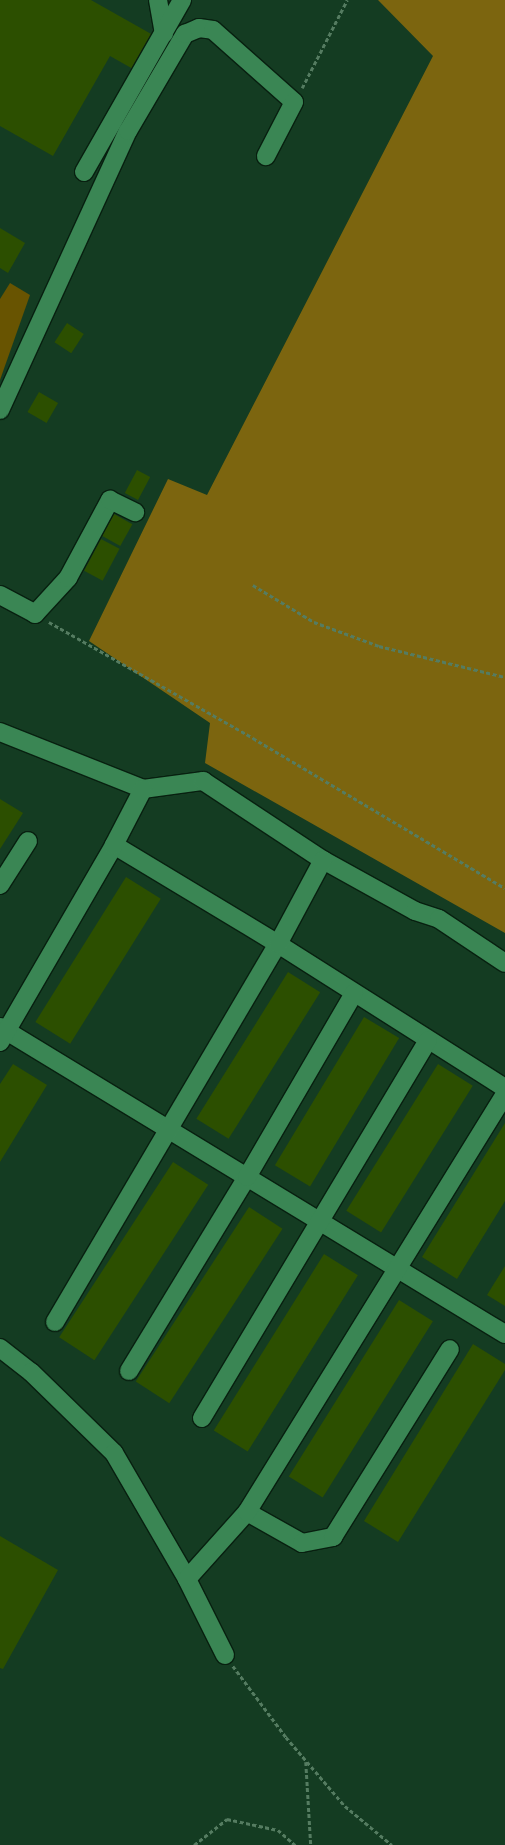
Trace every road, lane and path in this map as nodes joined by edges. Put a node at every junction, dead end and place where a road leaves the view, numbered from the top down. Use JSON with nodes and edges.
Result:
{"nodes":[{"id":1,"x":158,"y":0,"type":"edge"},
{"id":2,"x":182,"y":0,"type":"edge"},
{"id":3,"x":348,"y":0,"type":"edge"},
{"id":4,"x":164,"y":33,"type":"junction"},
{"id":5,"x":294,"y":102,"type":"junction"},
{"id":6,"x":266,"y":156,"type":"dead end"},
{"id":7,"x":84,"y":172,"type":"dead end"},
{"id":8,"x":0,"y":410,"type":"edge"},
{"id":9,"x":135,"y":512,"type":"dead end"},
{"id":10,"x":253,"y":585,"type":"dead end"},
{"id":11,"x":0,"y":595,"type":"edge"},
{"id":12,"x":35,"y":614,"type":"junction"},
{"id":13,"x":505,"y":677,"type":"edge"},
{"id":14,"x":0,"y":732,"type":"edge"},
{"id":15,"x":143,"y":789,"type":"junction"},
{"id":16,"x":28,"y":841,"type":"dead end"},
{"id":17,"x":114,"y":845,"type":"junction"},
{"id":18,"x":323,"y":860,"type":"junction"},
{"id":19,"x":0,"y":885,"type":"edge"},
{"id":20,"x":505,"y":888,"type":"edge"},
{"id":21,"x":278,"y":944,"type":"junction"},
{"id":22,"x":505,"y":963,"type":"edge"},
{"id":23,"x":354,"y":993,"type":"junction"},
{"id":24,"x":2,"y":1033,"type":"edge"},
{"id":25,"x":428,"y":1040,"type":"junction"},
{"id":26,"x":505,"y":1088,"type":"edge"},
{"id":27,"x":505,"y":1095,"type":"edge"},
{"id":28,"x":170,"y":1130,"type":"junction"},
{"id":29,"x":247,"y":1177,"type":"junction"},
{"id":30,"x":320,"y":1221,"type":"junction"},
{"id":31,"x":398,"y":1270,"type":"junction"},
{"id":32,"x":55,"y":1322,"type":"dead end"},
{"id":33,"x":505,"y":1334,"type":"edge"},
{"id":34,"x":0,"y":1348,"type":"edge"},
{"id":35,"x":450,"y":1349,"type":"dead end"},
{"id":36,"x":129,"y":1371,"type":"dead end"},
{"id":37,"x":202,"y":1418,"type":"dead end"},
{"id":38,"x":247,"y":1512,"type":"junction"},
{"id":39,"x":187,"y":1579,"type":"junction"},
{"id":40,"x":225,"y":1655,"type":"joint"},
{"id":41,"x":306,"y":1760,"type":"junction"},
{"id":42,"x":194,"y":1845,"type":"edge"},
{"id":43,"x":296,"y":1845,"type":"edge"},
{"id":44,"x":310,"y":1845,"type":"edge"},
{"id":45,"x":392,"y":1845,"type":"edge"}],
"edges":[{"from":1,"to":4,"type":"street"},
{"from":2,"to":4,"type":"street"},
{"from":3,"to":5,"type":"path"},
{"from":4,"to":7,"type":"street"},
{"from":5,"to":6,"type":"street"},
{"from":5,"to":8,"type":"street"},
{"from":9,"to":12,"type":"street"},
{"from":10,"to":13,"type":"path"},
{"from":11,"to":12,"type":"street"},
{"from":12,"to":20,"type":"path"},
{"from":14,"to":15,"type":"street"},
{"from":15,"to":17,"type":"street"},
{"from":15,"to":18,"type":"street"},
{"from":16,"to":19,"type":"street"},
{"from":17,"to":21,"type":"street"},
{"from":17,"to":24,"type":"street"},
{"from":18,"to":21,"type":"street"},
{"from":18,"to":22,"type":"street"},
{"from":21,"to":23,"type":"street"},
{"from":21,"to":28,"type":"street"},
{"from":23,"to":25,"type":"street"},
{"from":23,"to":29,"type":"street"},
{"from":24,"to":28,"type":"street"},
{"from":25,"to":26,"type":"street"},
{"from":25,"to":30,"type":"street"},
{"from":27,"to":31,"type":"street"},
{"from":28,"to":29,"type":"street"},
{"from":28,"to":32,"type":"street"},
{"from":29,"to":30,"type":"street"},
{"from":29,"to":36,"type":"street"},
{"from":30,"to":31,"type":"street"},
{"from":30,"to":37,"type":"street"},
{"from":31,"to":33,"type":"street"},
{"from":31,"to":38,"type":"street"},
{"from":34,"to":39,"type":"street"},
{"from":35,"to":38,"type":"street"},
{"from":38,"to":39,"type":"street"},
{"from":39,"to":40,"type":"street"},
{"from":40,"to":41,"type":"path"},
{"from":41,"to":44,"type":"path"},
{"from":41,"to":45,"type":"path"},
{"from":42,"to":43,"type":"path"}]}
